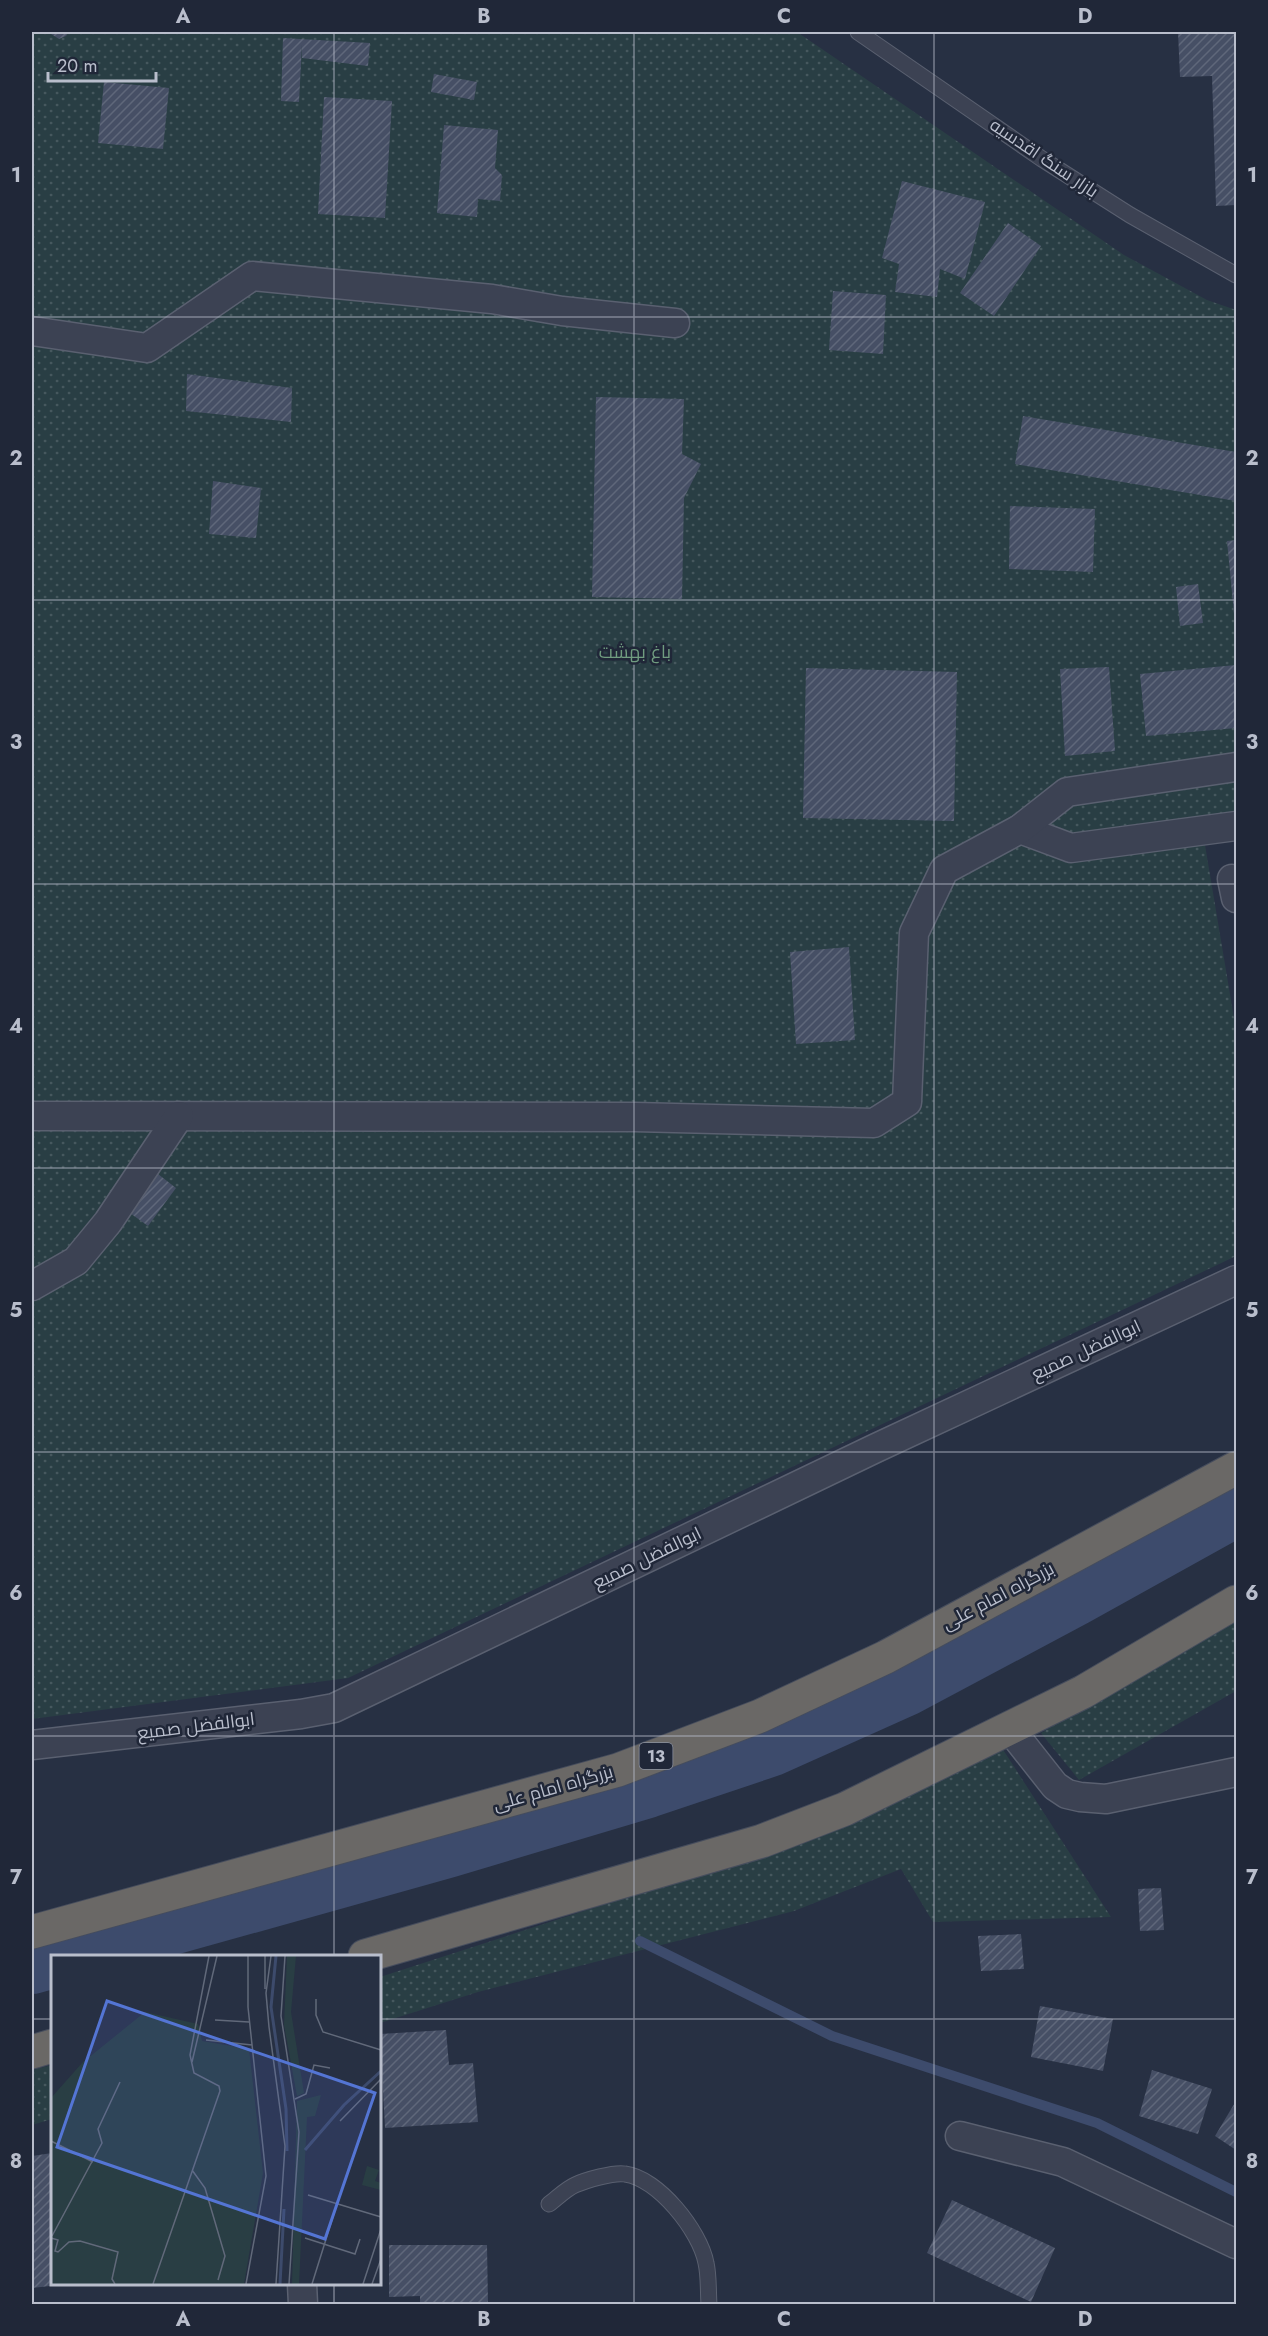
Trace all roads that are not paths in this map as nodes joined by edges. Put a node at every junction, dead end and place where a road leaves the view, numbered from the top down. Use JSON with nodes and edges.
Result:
{"nodes":[{"id":1,"x":858,"y":32,"type":"edge"},
{"id":2,"x":1236,"y":275,"type":"edge"},
{"id":3,"x":675,"y":323,"type":"dead end"},
{"id":4,"x":32,"y":332,"type":"edge"},
{"id":5,"x":1236,"y":767,"type":"edge"},
{"id":6,"x":1236,"y":825,"type":"edge"},
{"id":7,"x":1020,"y":829,"type":"junction"},
{"id":8,"x":32,"y":1116,"type":"edge"},
{"id":9,"x":179,"y":1116,"type":"junction"},
{"id":10,"x":1236,"y":1281,"type":"edge"},
{"id":11,"x":32,"y":1286,"type":"edge"},
{"id":12,"x":1236,"y":1468,"type":"edge"},
{"id":13,"x":1236,"y":1602,"type":"edge"},
{"id":14,"x":1010,"y":1730,"type":"junction"},
{"id":15,"x":32,"y":1744,"type":"edge"},
{"id":16,"x":1236,"y":1772,"type":"edge"},
{"id":17,"x":32,"y":1932,"type":"edge"},
{"id":18,"x":368,"y":1955,"type":"edge"},
{"id":19,"x":51,"y":2046,"type":"edge"},
{"id":20,"x":32,"y":2052,"type":"edge"},
{"id":21,"x":960,"y":2136,"type":"dead end"},
{"id":22,"x":549,"y":2204,"type":"dead end"},
{"id":23,"x":1236,"y":2244,"type":"edge"},
{"id":24,"x":302,"y":2285,"type":"edge"},
{"id":25,"x":303,"y":2304,"type":"edge"},
{"id":26,"x":709,"y":2304,"type":"edge"}],
"edges":[{"from":1,"to":2,"type":"lane","name":"بازار سنگ اقدسیه"},
{"from":3,"to":4,"type":"street"},
{"from":5,"to":7,"type":"street"},
{"from":6,"to":7,"type":"street"},
{"from":7,"to":9,"type":"street"},
{"from":8,"to":9,"type":"street"},
{"from":9,"to":11,"type":"street"},
{"from":10,"to":15,"type":"street","name":"ابوالفضل صمیع"},
{"from":12,"to":17,"type":"highway","name":"بزرگراه امام علی","number":"13"},
{"from":13,"to":14,"type":"highway"},
{"from":14,"to":16,"type":"street"},
{"from":14,"to":18,"type":"highway"},
{"from":19,"to":20,"type":"highway"},
{"from":21,"to":23,"type":"street"},
{"from":22,"to":26,"type":"lane"},
{"from":24,"to":25,"type":"street"}]}
